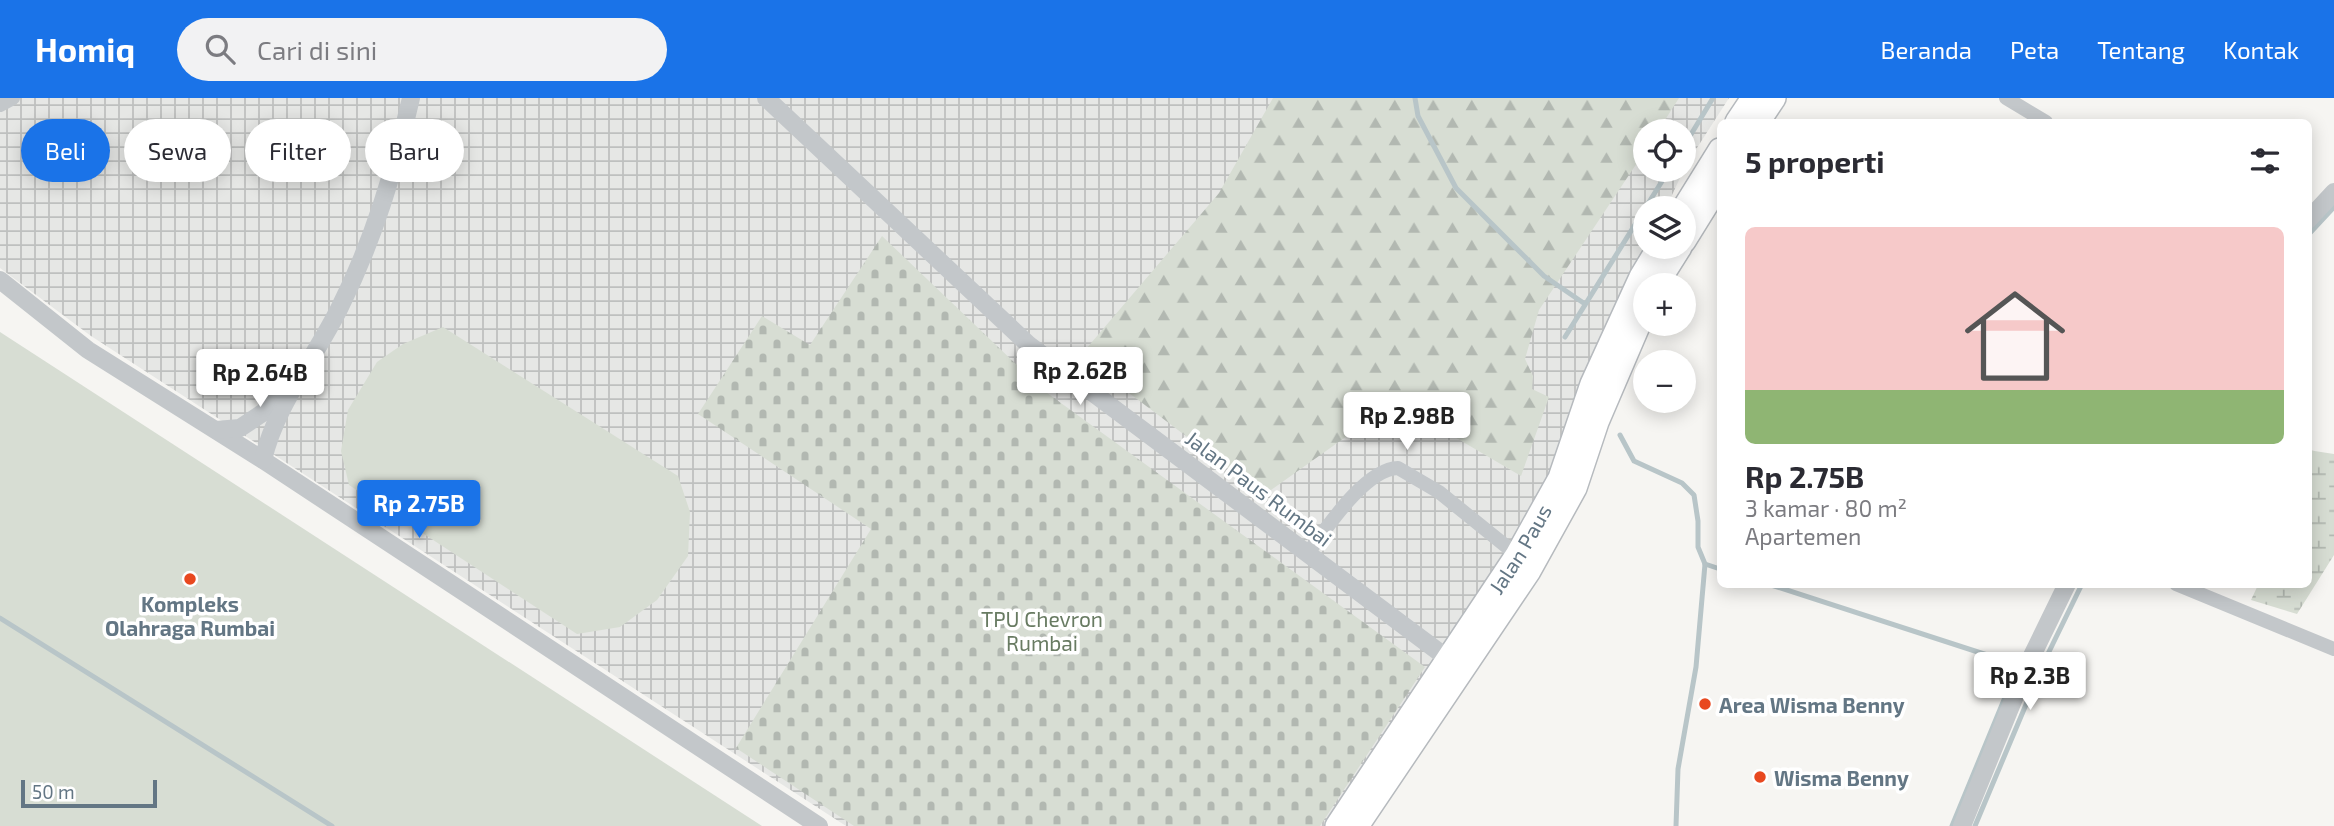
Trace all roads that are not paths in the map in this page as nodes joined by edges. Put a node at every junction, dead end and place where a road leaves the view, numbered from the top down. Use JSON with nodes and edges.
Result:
{"nodes":[{"id":1,"x":13,"y":98,"type":"edge"},
{"id":2,"x":411,"y":98,"type":"edge"},
{"id":3,"x":766,"y":98,"type":"edge"},
{"id":4,"x":1753,"y":98,"type":"edge"},
{"id":5,"x":1774,"y":98,"type":"edge"},
{"id":6,"x":2006,"y":98,"type":"edge"},
{"id":7,"x":0,"y":105,"type":"edge"},
{"id":8,"x":1739,"y":119,"type":"edge"},
{"id":9,"x":1760,"y":119,"type":"edge"},
{"id":10,"x":2041,"y":119,"type":"edge"},
{"id":11,"x":1717,"y":155,"type":"edge"},
{"id":12,"x":1717,"y":188,"type":"edge"},
{"id":13,"x":2334,"y":192,"type":"edge"},
{"id":14,"x":1691,"y":196,"type":"edge"},
{"id":15,"x":2312,"y":216,"type":"edge"},
{"id":16,"x":1696,"y":222,"type":"edge"},
{"id":17,"x":1652,"y":259,"type":"edge"},
{"id":18,"x":0,"y":280,"type":"edge"},
{"id":19,"x":1634,"y":336,"type":"edge"},
{"id":20,"x":302,"y":376,"type":"junction"},
{"id":21,"x":216,"y":430,"type":"junction"},
{"id":22,"x":263,"y":460,"type":"junction"},
{"id":23,"x":1308,"y":553,"type":"junction"},
{"id":24,"x":1517,"y":555,"type":"junction"},
{"id":25,"x":2065,"y":588,"type":"edge"},
{"id":26,"x":2186,"y":588,"type":"edge"},
{"id":27,"x":2334,"y":649,"type":"edge"},
{"id":28,"x":1447,"y":658,"type":"junction"},
{"id":29,"x":819,"y":826,"type":"edge"},
{"id":30,"x":1337,"y":826,"type":"edge"},
{"id":31,"x":1357,"y":826,"type":"edge"},
{"id":32,"x":1962,"y":826,"type":"edge"}],
"edges":[{"from":1,"to":7,"type":"street"},
{"from":2,"to":20,"type":"street"},
{"from":3,"to":23,"type":"street","name":"Jalan Paus Rumbai"},
{"from":4,"to":8,"type":"main road"},
{"from":5,"to":9,"type":"main road"},
{"from":6,"to":10,"type":"street"},
{"from":11,"to":14,"type":"main road"},
{"from":12,"to":16,"type":"main road"},
{"from":13,"to":15,"type":"street"},
{"from":17,"to":24,"type":"main road","name":"Jalan Paus"},
{"from":18,"to":21,"type":"street"},
{"from":19,"to":31,"type":"main road","name":"Jalan Paus"},
{"from":20,"to":21,"type":"street"},
{"from":20,"to":22,"type":"street"},
{"from":21,"to":22,"type":"street"},
{"from":22,"to":29,"type":"street"},
{"from":23,"to":24,"type":"street"},
{"from":23,"to":28,"type":"street","name":"Jalan Paus Rumbai"},
{"from":24,"to":28,"type":"main road","name":"Jalan Paus"},
{"from":25,"to":32,"type":"street"},
{"from":26,"to":27,"type":"street"},
{"from":28,"to":30,"type":"main road","name":"Jalan Paus"}]}
